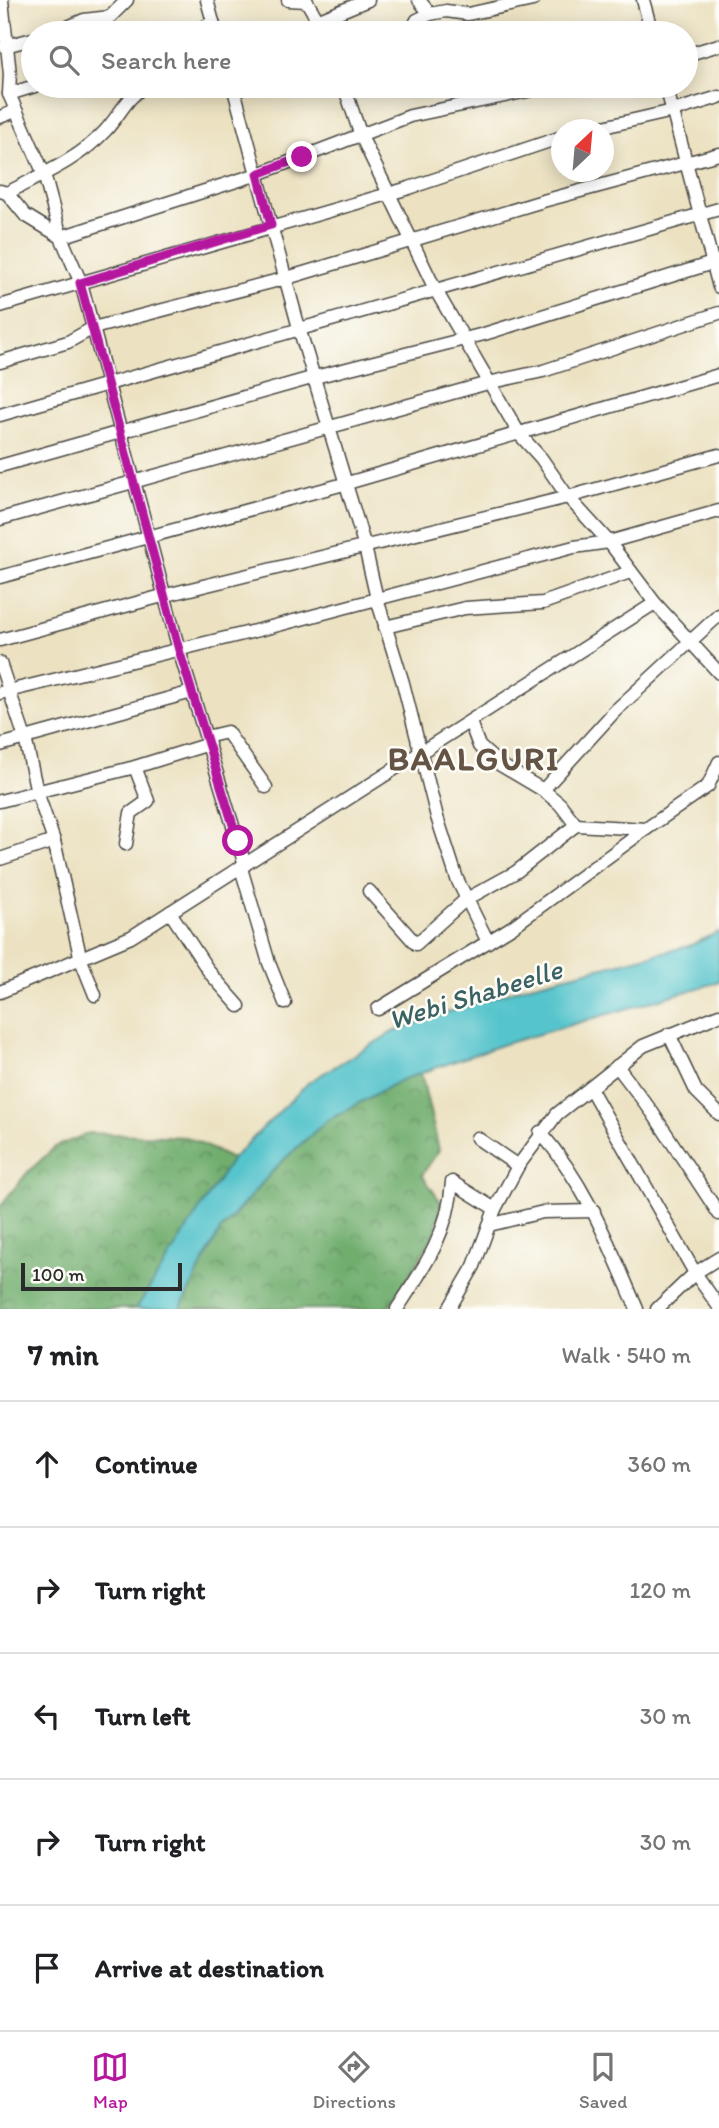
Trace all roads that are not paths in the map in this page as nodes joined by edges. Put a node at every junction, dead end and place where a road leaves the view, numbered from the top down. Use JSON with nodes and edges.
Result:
{"nodes":[{"id":1,"x":17,"y":0,"type":"edge"},
{"id":2,"x":127,"y":0,"type":"edge"},
{"id":3,"x":206,"y":0,"type":"edge"},
{"id":4,"x":288,"y":0,"type":"edge"},
{"id":5,"x":306,"y":0,"type":"edge"},
{"id":6,"x":368,"y":0,"type":"edge"},
{"id":7,"x":419,"y":0,"type":"edge"},
{"id":8,"x":533,"y":0,"type":"edge"},
{"id":9,"x":643,"y":0,"type":"edge"},
{"id":10,"x":2,"y":2,"type":"edge"},
{"id":11,"x":430,"y":14,"type":"junction"},
{"id":12,"x":80,"y":21,"type":"edge"},
{"id":13,"x":213,"y":21,"type":"edge"},
{"id":14,"x":317,"y":21,"type":"joint"},
{"id":15,"x":417,"y":21,"type":"edge"},
{"id":16,"x":649,"y":21,"type":"edge"},
{"id":17,"x":2,"y":28,"type":"edge"},
{"id":18,"x":21,"y":42,"type":"edge"},
{"id":19,"x":719,"y":45,"type":"edge"},
{"id":20,"x":5,"y":46,"type":"junction"},
{"id":21,"x":698,"y":51,"type":"edge"},
{"id":22,"x":21,"y":90,"type":"edge"},
{"id":23,"x":9,"y":94,"type":"junction"},
{"id":24,"x":719,"y":97,"type":"edge"},
{"id":25,"x":130,"y":98,"type":"edge"},
{"id":26,"x":236,"y":98,"type":"edge"},
{"id":27,"x":348,"y":98,"type":"edge"},
{"id":28,"x":495,"y":98,"type":"edge"},
{"id":29,"x":669,"y":98,"type":"edge"},
{"id":30,"x":16,"y":111,"type":"junction"},
{"id":31,"x":673,"y":111,"type":"junction"},
{"id":32,"x":0,"y":117,"type":"edge"},
{"id":33,"x":614,"y":125,"type":"edge"},
{"id":34,"x":361,"y":136,"type":"junction"},
{"id":35,"x":551,"y":141,"type":"edge"},
{"id":36,"x":719,"y":154,"type":"edge"},
{"id":37,"x":687,"y":161,"type":"junction"},
{"id":38,"x":44,"y":174,"type":"junction"},
{"id":39,"x":258,"y":174,"type":"junction"},
{"id":40,"x":3,"y":192,"type":"edge"},
{"id":41,"x":386,"y":192,"type":"junction"},
{"id":42,"x":719,"y":209,"type":"edge"},
{"id":43,"x":701,"y":213,"type":"junction"},
{"id":44,"x":271,"y":225,"type":"junction"},
{"id":45,"x":61,"y":237,"type":"junction"},
{"id":46,"x":413,"y":242,"type":"junction"},
{"id":47,"x":716,"y":261,"type":"edge"},
{"id":48,"x":287,"y":278,"type":"junction"},
{"id":49,"x":80,"y":283,"type":"junction"},
{"id":50,"x":719,"y":287,"type":"edge"},
{"id":51,"x":435,"y":289,"type":"junction"},
{"id":52,"x":0,"y":306,"type":"edge"},
{"id":53,"x":719,"y":313,"type":"edge"},
{"id":54,"x":93,"y":328,"type":"junction"},
{"id":55,"x":299,"y":328,"type":"junction"},
{"id":56,"x":463,"y":338,"type":"junction"},
{"id":57,"x":0,"y":362,"type":"edge"},
{"id":58,"x":719,"y":375,"type":"edge"},
{"id":59,"x":315,"y":377,"type":"junction"},
{"id":60,"x":107,"y":382,"type":"junction"},
{"id":61,"x":488,"y":383,"type":"junction"},
{"id":62,"x":0,"y":415,"type":"edge"},
{"id":63,"x":329,"y":428,"type":"junction"},
{"id":64,"x":120,"y":432,"type":"junction"},
{"id":65,"x":520,"y":435,"type":"junction"},
{"id":66,"x":719,"y":455,"type":"edge"},
{"id":67,"x":0,"y":466,"type":"edge"},
{"id":68,"x":134,"y":480,"type":"junction"},
{"id":69,"x":344,"y":484,"type":"junction"},
{"id":70,"x":568,"y":498,"type":"junction"},
{"id":71,"x":719,"y":511,"type":"edge"},
{"id":72,"x":0,"y":519,"type":"edge"},
{"id":73,"x":150,"y":536,"type":"junction"},
{"id":74,"x":609,"y":542,"type":"junction"},
{"id":75,"x":365,"y":547,"type":"junction"},
{"id":76,"x":630,"y":572,"type":"junction"},
{"id":77,"x":0,"y":577,"type":"edge"},
{"id":78,"x":166,"y":596,"type":"junction"},
{"id":79,"x":377,"y":599,"type":"junction"},
{"id":80,"x":654,"y":603,"type":"junction"},
{"id":81,"x":719,"y":615,"type":"edge"},
{"id":82,"x":384,"y":627,"type":"junction"},
{"id":83,"x":0,"y":640,"type":"edge"},
{"id":84,"x":690,"y":640,"type":"junction"},
{"id":85,"x":179,"y":650,"type":"junction"},
{"id":86,"x":0,"y":663,"type":"edge"},
{"id":87,"x":719,"y":673,"type":"edge"},
{"id":88,"x":4,"y":692,"type":"edge"},
{"id":89,"x":192,"y":692,"type":"junction"},
{"id":90,"x":470,"y":722,"type":"junction"},
{"id":91,"x":25,"y":738,"type":"junction"},
{"id":92,"x":207,"y":741,"type":"junction"},
{"id":93,"x":0,"y":746,"type":"edge"},
{"id":94,"x":421,"y":754,"type":"junction"},
{"id":95,"x":719,"y":762,"type":"edge"},
{"id":96,"x":135,"y":766,"type":"junction"},
{"id":97,"x":266,"y":787,"type":"dead end"},
{"id":98,"x":543,"y":790,"type":"junction"},
{"id":99,"x":37,"y":792,"type":"junction"},
{"id":100,"x":0,"y":801,"type":"edge"},
{"id":101,"x":576,"y":825,"type":"junction"},
{"id":102,"x":646,"y":828,"type":"junction"},
{"id":103,"x":54,"y":841,"type":"junction"},
{"id":104,"x":126,"y":844,"type":"dead end"},
{"id":105,"x":0,"y":859,"type":"edge"},
{"id":106,"x":243,"y":867,"type":"junction"},
{"id":107,"x":369,"y":891,"type":"dead end"},
{"id":108,"x":465,"y":900,"type":"junction"},
{"id":109,"x":170,"y":912,"type":"junction"},
{"id":110,"x":488,"y":942,"type":"junction"},
{"id":111,"x":81,"y":960,"type":"junction"},
{"id":112,"x":0,"y":992,"type":"edge"},
{"id":113,"x":95,"y":995,"type":"dead end"},
{"id":114,"x":285,"y":1003,"type":"dead end"},
{"id":115,"x":239,"y":1006,"type":"dead end"},
{"id":116,"x":378,"y":1009,"type":"dead end"},
{"id":117,"x":719,"y":1015,"type":"edge"},
{"id":118,"x":669,"y":1034,"type":"junction"},
{"id":119,"x":617,"y":1066,"type":"junction"},
{"id":120,"x":590,"y":1088,"type":"junction"},
{"id":121,"x":719,"y":1114,"type":"edge"},
{"id":122,"x":540,"y":1132,"type":"junction"},
{"id":123,"x":477,"y":1138,"type":"dead end"},
{"id":124,"x":518,"y":1166,"type":"junction"},
{"id":125,"x":495,"y":1209,"type":"junction"},
{"id":126,"x":594,"y":1211,"type":"junction"},
{"id":127,"x":719,"y":1214,"type":"edge"},
{"id":128,"x":489,"y":1225,"type":"junction"},
{"id":129,"x":719,"y":1258,"type":"edge"},
{"id":130,"x":695,"y":1273,"type":"junction"},
{"id":131,"x":719,"y":1307,"type":"edge"},
{"id":132,"x":397,"y":1309,"type":"edge"},
{"id":133,"x":449,"y":1309,"type":"edge"},
{"id":134,"x":637,"y":1309,"type":"edge"},
{"id":135,"x":657,"y":1309,"type":"edge"}],
"edges":[{"from":1,"to":10,"type":"street"},
{"from":2,"to":12,"type":"street"},
{"from":3,"to":13,"type":"street"},
{"from":4,"to":5,"type":"street"},
{"from":5,"to":14,"type":"street"},
{"from":6,"to":14,"type":"street"},
{"from":7,"to":11,"type":"street"},
{"from":8,"to":11,"type":"street"},
{"from":9,"to":16,"type":"street"},
{"from":10,"to":17,"type":"street"},
{"from":11,"to":15,"type":"street"},
{"from":17,"to":20,"type":"street"},
{"from":18,"to":20,"type":"street"},
{"from":19,"to":21,"type":"street"},
{"from":20,"to":23,"type":"street"},
{"from":22,"to":23,"type":"street"},
{"from":23,"to":30,"type":"street"},
{"from":24,"to":31,"type":"street"},
{"from":25,"to":38,"type":"street"},
{"from":26,"to":39,"type":"street"},
{"from":27,"to":34,"type":"street"},
{"from":28,"to":34,"type":"street"},
{"from":29,"to":31,"type":"street"},
{"from":30,"to":32,"type":"street"},
{"from":30,"to":38,"type":"street"},
{"from":31,"to":33,"type":"street"},
{"from":31,"to":37,"type":"street"},
{"from":34,"to":39,"type":"street"},
{"from":34,"to":41,"type":"street"},
{"from":35,"to":41,"type":"street"},
{"from":36,"to":37,"type":"street"},
{"from":37,"to":43,"type":"street"},
{"from":37,"to":46,"type":"street"},
{"from":38,"to":40,"type":"street"},
{"from":38,"to":45,"type":"street"},
{"from":39,"to":44,"type":"street"},
{"from":39,"to":45,"type":"street"},
{"from":40,"to":45,"type":"street"},
{"from":41,"to":44,"type":"street"},
{"from":41,"to":46,"type":"street"},
{"from":42,"to":43,"type":"street"},
{"from":43,"to":47,"type":"street"},
{"from":43,"to":51,"type":"street"},
{"from":44,"to":48,"type":"street"},
{"from":44,"to":49,"type":"street"},
{"from":45,"to":49,"type":"street"},
{"from":46,"to":48,"type":"street"},
{"from":46,"to":51,"type":"street"},
{"from":47,"to":50,"type":"street"},
{"from":47,"to":56,"type":"street"},
{"from":48,"to":54,"type":"street"},
{"from":48,"to":55,"type":"street"},
{"from":49,"to":52,"type":"street"},
{"from":49,"to":54,"type":"street"},
{"from":51,"to":55,"type":"street"},
{"from":51,"to":56,"type":"street"},
{"from":53,"to":61,"type":"street"},
{"from":54,"to":57,"type":"street"},
{"from":54,"to":60,"type":"street"},
{"from":55,"to":59,"type":"street"},
{"from":55,"to":60,"type":"street"},
{"from":56,"to":59,"type":"street"},
{"from":56,"to":61,"type":"street"},
{"from":58,"to":65,"type":"street"},
{"from":59,"to":63,"type":"street"},
{"from":59,"to":64,"type":"street"},
{"from":60,"to":62,"type":"street"},
{"from":60,"to":64,"type":"street"},
{"from":61,"to":63,"type":"street"},
{"from":61,"to":65,"type":"street"},
{"from":63,"to":68,"type":"street"},
{"from":63,"to":69,"type":"street"},
{"from":64,"to":67,"type":"street"},
{"from":64,"to":68,"type":"street"},
{"from":65,"to":69,"type":"street"},
{"from":65,"to":70,"type":"street"},
{"from":66,"to":70,"type":"street"},
{"from":68,"to":72,"type":"street"},
{"from":68,"to":73,"type":"street"},
{"from":69,"to":73,"type":"street"},
{"from":69,"to":75,"type":"street"},
{"from":70,"to":74,"type":"street"},
{"from":70,"to":75,"type":"street"},
{"from":71,"to":74,"type":"street"},
{"from":73,"to":77,"type":"street"},
{"from":73,"to":78,"type":"street"},
{"from":74,"to":76,"type":"street"},
{"from":74,"to":79,"type":"street"},
{"from":75,"to":78,"type":"street"},
{"from":75,"to":79,"type":"street"},
{"from":76,"to":80,"type":"street"},
{"from":76,"to":82,"type":"street"},
{"from":78,"to":83,"type":"street"},
{"from":78,"to":85,"type":"street"},
{"from":79,"to":82,"type":"street"},
{"from":79,"to":85,"type":"street"},
{"from":80,"to":84,"type":"street"},
{"from":80,"to":90,"type":"street"},
{"from":81,"to":84,"type":"street"},
{"from":82,"to":94,"type":"street"},
{"from":84,"to":87,"type":"street"},
{"from":84,"to":98,"type":"street"},
{"from":85,"to":88,"type":"street"},
{"from":85,"to":89,"type":"street"},
{"from":86,"to":88,"type":"street"},
{"from":88,"to":91,"type":"street"},
{"from":89,"to":91,"type":"street"},
{"from":89,"to":92,"type":"street"},
{"from":90,"to":94,"type":"street"},
{"from":90,"to":98,"type":"street"},
{"from":91,"to":93,"type":"street"},
{"from":91,"to":99,"type":"street"},
{"from":92,"to":96,"type":"street"},
{"from":92,"to":97,"type":"street"},
{"from":92,"to":106,"type":"street"},
{"from":94,"to":106,"type":"street"},
{"from":94,"to":108,"type":"street"},
{"from":95,"to":102,"type":"street"},
{"from":96,"to":99,"type":"street"},
{"from":96,"to":104,"type":"street"},
{"from":98,"to":101,"type":"street"},
{"from":99,"to":100,"type":"street"},
{"from":99,"to":103,"type":"street"},
{"from":101,"to":102,"type":"street"},
{"from":101,"to":108,"type":"street"},
{"from":102,"to":110,"type":"street"},
{"from":103,"to":105,"type":"street"},
{"from":103,"to":111,"type":"street"},
{"from":106,"to":109,"type":"street"},
{"from":106,"to":114,"type":"street"},
{"from":107,"to":108,"type":"street"},
{"from":108,"to":110,"type":"street"},
{"from":109,"to":111,"type":"street"},
{"from":109,"to":115,"type":"street"},
{"from":110,"to":116,"type":"street"},
{"from":111,"to":112,"type":"street"},
{"from":111,"to":113,"type":"street"},
{"from":117,"to":118,"type":"street"},
{"from":118,"to":119,"type":"street"},
{"from":118,"to":121,"type":"street"},
{"from":119,"to":120,"type":"street"},
{"from":119,"to":127,"type":"street"},
{"from":120,"to":122,"type":"street"},
{"from":120,"to":130,"type":"street"},
{"from":122,"to":124,"type":"street"},
{"from":122,"to":126,"type":"street"},
{"from":123,"to":124,"type":"street"},
{"from":124,"to":125,"type":"street"},
{"from":125,"to":128,"type":"street"},
{"from":125,"to":132,"type":"street"},
{"from":126,"to":128,"type":"street"},
{"from":126,"to":134,"type":"street"},
{"from":128,"to":133,"type":"street"},
{"from":129,"to":130,"type":"street"},
{"from":130,"to":131,"type":"street"},
{"from":130,"to":135,"type":"street"}]}
